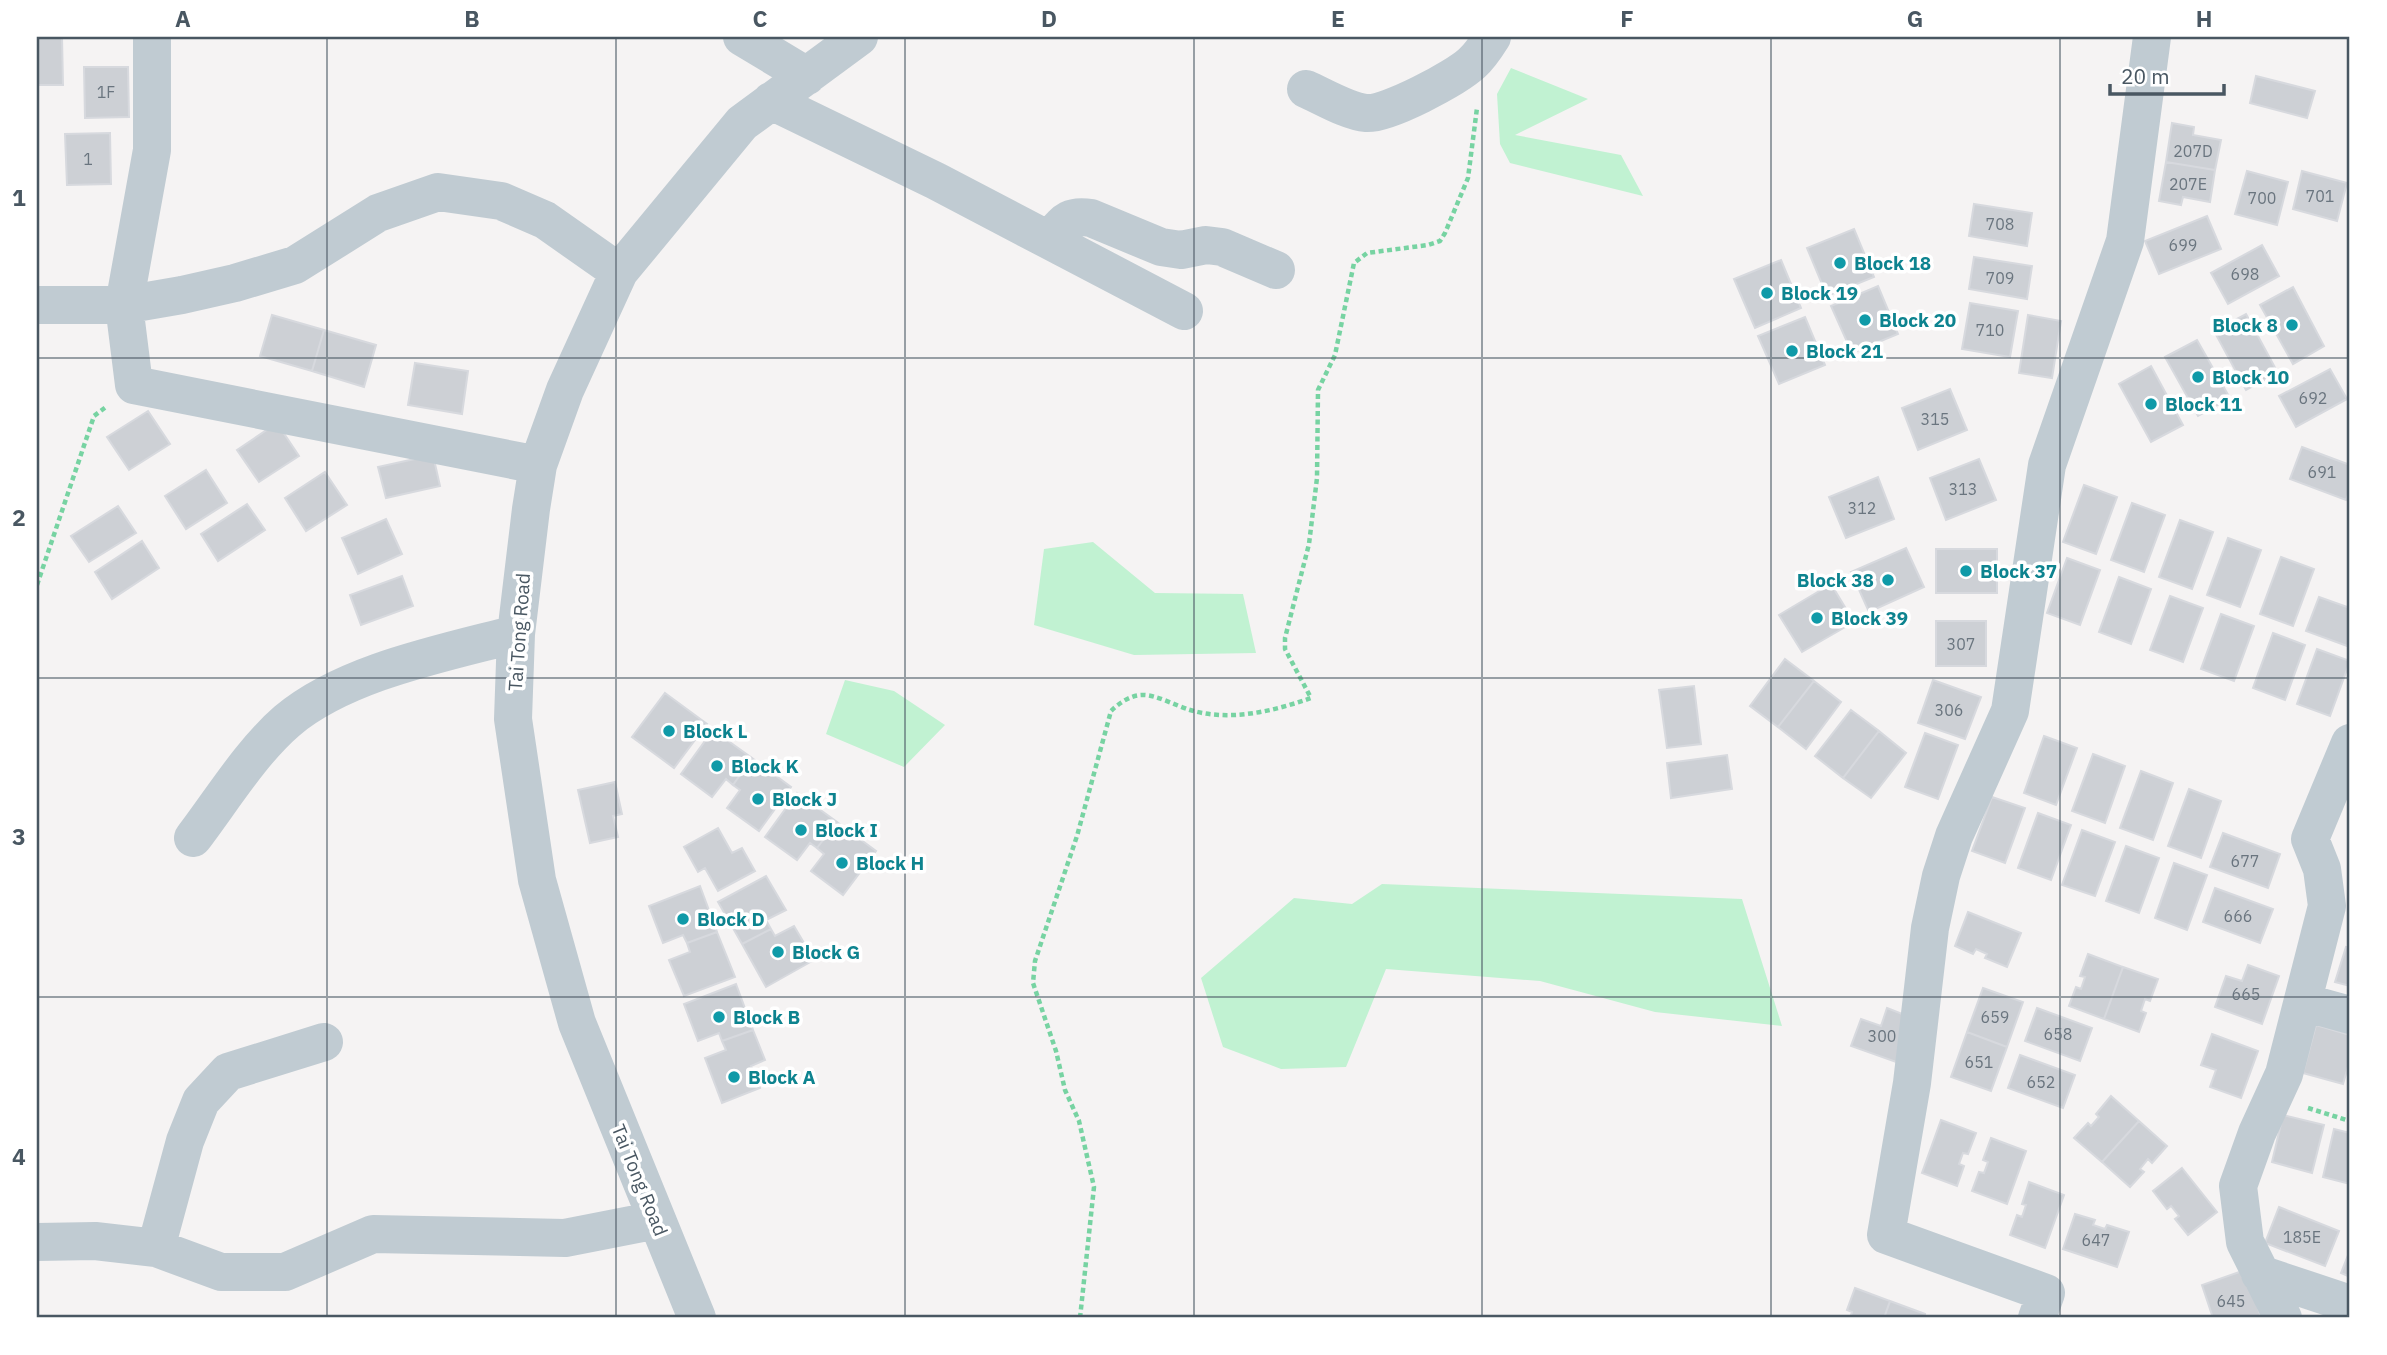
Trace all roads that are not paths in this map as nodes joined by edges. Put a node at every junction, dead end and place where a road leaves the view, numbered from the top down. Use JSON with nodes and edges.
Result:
{"nodes":[{"id":1,"x":152,"y":37,"type":"edge"},
{"id":2,"x":742,"y":37,"type":"edge"},
{"id":3,"x":859,"y":37,"type":"edge"},
{"id":4,"x":2152,"y":37,"type":"edge"},
{"id":5,"x":1482,"y":50,"type":"edge"},
{"id":6,"x":807,"y":76,"type":"junction"},
{"id":7,"x":1306,"y":89,"type":"dead end"},
{"id":8,"x":771,"y":101,"type":"junction"},
{"id":9,"x":1049,"y":240,"type":"junction"},
{"id":10,"x":1276,"y":270,"type":"dead end"},
{"id":11,"x":619,"y":272,"type":"junction"},
{"id":12,"x":37,"y":305,"type":"edge"},
{"id":13,"x":124,"y":305,"type":"junction"},
{"id":14,"x":1184,"y":311,"type":"dead end"},
{"id":15,"x":538,"y":465,"type":"junction"},
{"id":16,"x":516,"y":634,"type":"junction"},
{"id":17,"x":2350,"y":743,"type":"edge"},
{"id":18,"x":193,"y":838,"type":"dead end"},
{"id":19,"x":2303,"y":1002,"type":"junction"},
{"id":20,"x":2350,"y":1015,"type":"edge"},
{"id":21,"x":324,"y":1042,"type":"dead end"},
{"id":22,"x":657,"y":1220,"type":"junction"},
{"id":23,"x":37,"y":1242,"type":"edge"},
{"id":24,"x":156,"y":1248,"type":"junction"},
{"id":25,"x":2260,"y":1275,"type":"junction"},
{"id":26,"x":2350,"y":1304,"type":"edge"},
{"id":27,"x":697,"y":1318,"type":"edge"},
{"id":28,"x":2037,"y":1318,"type":"edge"},
{"id":29,"x":2283,"y":1318,"type":"edge"}],
"edges":[{"from":1,"to":13,"type":"street"},
{"from":2,"to":6,"type":"street"},
{"from":3,"to":6,"type":"street","name":"Tai Tong Road"},
{"from":4,"to":28,"type":"street"},
{"from":5,"to":7,"type":"street"},
{"from":6,"to":8,"type":"street","name":"Tai Tong Road"},
{"from":8,"to":9,"type":"street"},
{"from":8,"to":11,"type":"street","name":"Tai Tong Road"},
{"from":9,"to":10,"type":"street"},
{"from":9,"to":14,"type":"street"},
{"from":11,"to":13,"type":"street"},
{"from":11,"to":15,"type":"street","name":"Tai Tong Road"},
{"from":12,"to":13,"type":"street"},
{"from":13,"to":15,"type":"street"},
{"from":15,"to":16,"type":"street","name":"Tai Tong Road"},
{"from":16,"to":18,"type":"street"},
{"from":16,"to":22,"type":"street","name":"Tai Tong Road"},
{"from":17,"to":19,"type":"street"},
{"from":19,"to":20,"type":"street"},
{"from":19,"to":25,"type":"street"},
{"from":21,"to":24,"type":"street"},
{"from":22,"to":24,"type":"street"},
{"from":22,"to":27,"type":"street","name":"Tai Tong Road"},
{"from":23,"to":24,"type":"street"},
{"from":25,"to":26,"type":"street"},
{"from":25,"to":29,"type":"street"}]}
